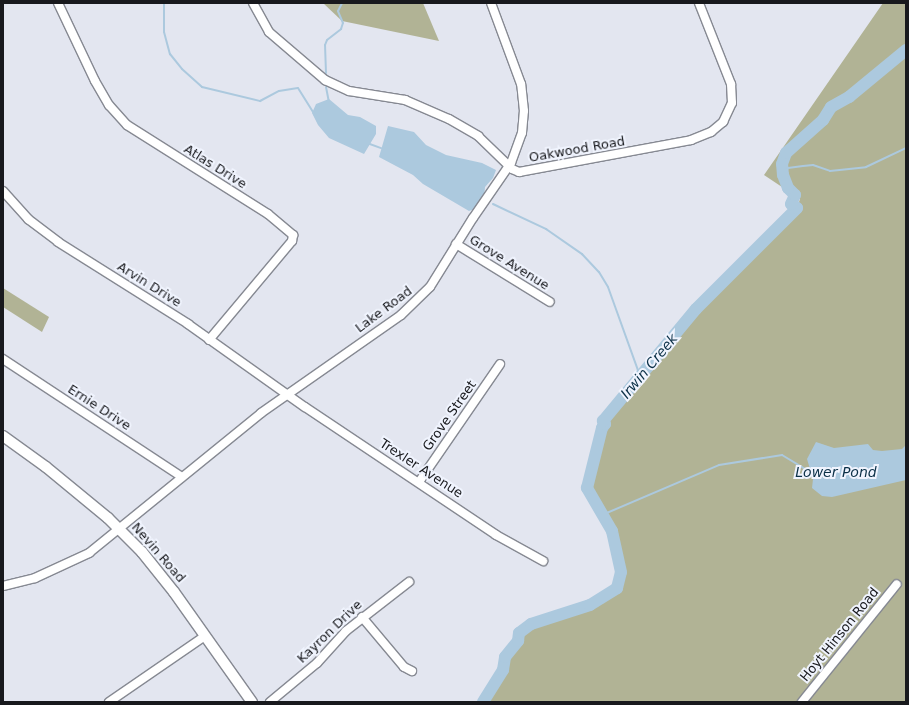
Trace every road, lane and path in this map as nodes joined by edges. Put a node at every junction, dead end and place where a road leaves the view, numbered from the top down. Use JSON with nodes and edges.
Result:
{"nodes":[{"id":1,"x":58,"y":3,"type":"edge"},
{"id":2,"x":253,"y":3,"type":"edge"},
{"id":3,"x":491,"y":3,"type":"edge"},
{"id":4,"x":699,"y":3,"type":"edge"},
{"id":5,"x":509,"y":167,"type":"junction"},
{"id":6,"x":3,"y":191,"type":"edge"},
{"id":7,"x":456,"y":244,"type":"junction"},
{"id":8,"x":550,"y":302,"type":"dead end"},
{"id":9,"x":209,"y":340,"type":"junction"},
{"id":10,"x":3,"y":359,"type":"edge"},
{"id":11,"x":500,"y":364,"type":"dead end"},
{"id":12,"x":287,"y":394,"type":"junction"},
{"id":13,"x":3,"y":436,"type":"edge"},
{"id":14,"x":3,"y":444,"type":"edge"},
{"id":15,"x":182,"y":477,"type":"junction"},
{"id":16,"x":60,"y":481,"type":"junction"},
{"id":17,"x":419,"y":482,"type":"junction"},
{"id":18,"x":119,"y":529,"type":"junction"},
{"id":19,"x":543,"y":562,"type":"dead end"},
{"id":20,"x":409,"y":582,"type":"dead end"},
{"id":21,"x":897,"y":584,"type":"dead end"},
{"id":22,"x":3,"y":586,"type":"edge"},
{"id":23,"x":362,"y":617,"type":"junction"},
{"id":24,"x":205,"y":636,"type":"junction"},
{"id":25,"x":412,"y":671,"type":"dead end"},
{"id":26,"x":112,"y":701,"type":"edge"},
{"id":27,"x":252,"y":702,"type":"edge"},
{"id":28,"x":270,"y":702,"type":"edge"},
{"id":29,"x":802,"y":702,"type":"edge"}],
"edges":[{"from":1,"to":9,"type":"street","name":"Atlas Drive"},
{"from":2,"to":5,"type":"street"},
{"from":3,"to":5,"type":"street","name":"Lake Road"},
{"from":4,"to":5,"type":"street","name":"Oakwood Road"},
{"from":5,"to":7,"type":"street","name":"Lake Road"},
{"from":6,"to":9,"type":"street","name":"Arvin Drive"},
{"from":7,"to":8,"type":"street","name":"Grove Avenue"},
{"from":7,"to":12,"type":"street","name":"Lake Road"},
{"from":9,"to":12,"type":"street","name":"Arvin Drive"},
{"from":10,"to":15,"type":"street","name":"Ernie Drive"},
{"from":11,"to":17,"type":"street","name":"Grove Street"},
{"from":12,"to":15,"type":"street","name":"Lake Road"},
{"from":12,"to":17,"type":"street","name":"Trexler Avenue"},
{"from":13,"to":16,"type":"main road"},
{"from":14,"to":16,"type":"main road"},
{"from":15,"to":18,"type":"street","name":"Lake Road"},
{"from":16,"to":18,"type":"main road"},
{"from":17,"to":19,"type":"street","name":"Trexler Avenue"},
{"from":18,"to":22,"type":"street","name":"Nevin Road"},
{"from":18,"to":24,"type":"main road","name":"Nevin Road"},
{"from":20,"to":23,"type":"street","name":"Kayron Drive"},
{"from":21,"to":29,"type":"street","name":"Hoyt Hinson Road"},
{"from":23,"to":25,"type":"street"},
{"from":23,"to":28,"type":"street","name":"Kayron Drive"},
{"from":24,"to":26,"type":"street"},
{"from":24,"to":27,"type":"main road","name":"Nevin Road"}]}
